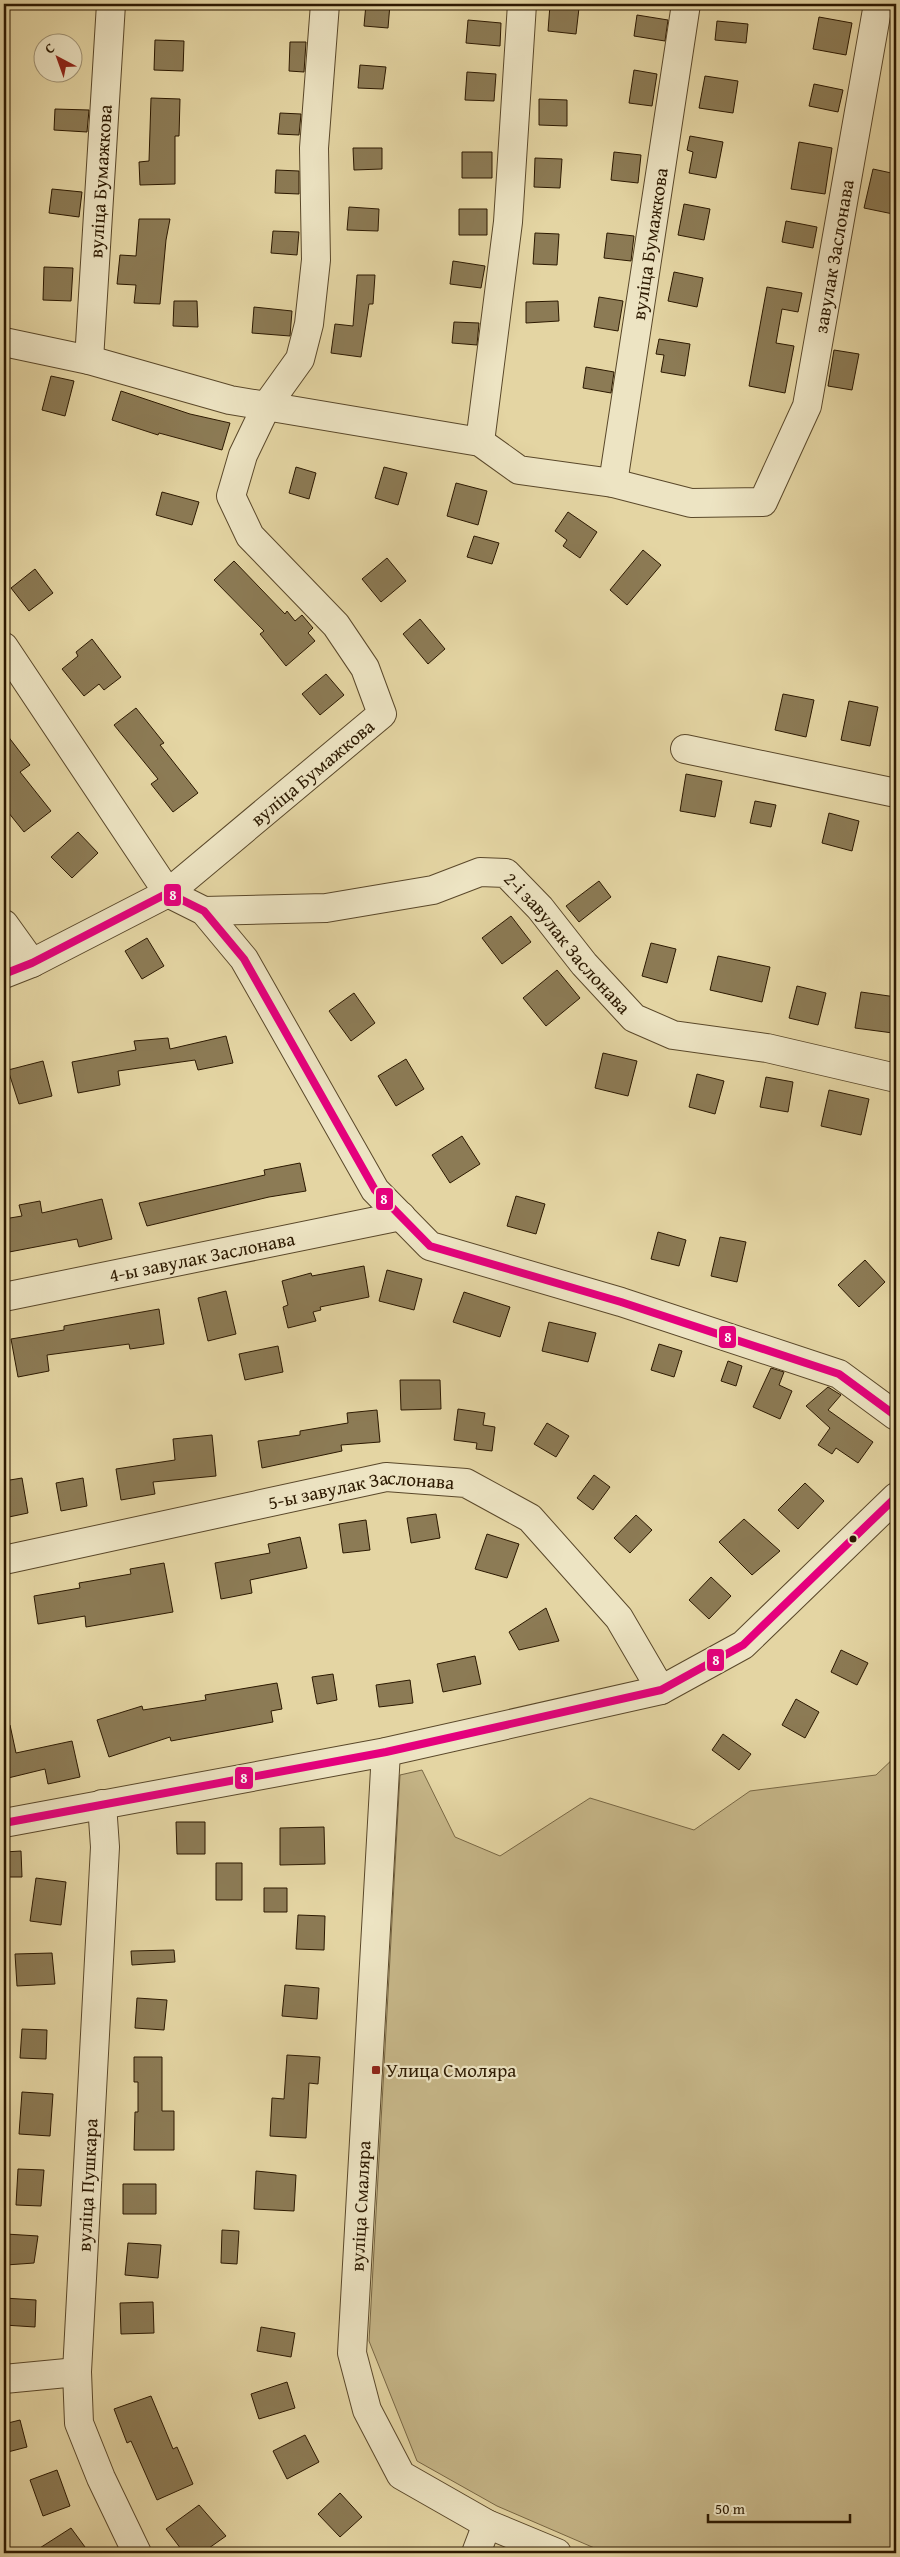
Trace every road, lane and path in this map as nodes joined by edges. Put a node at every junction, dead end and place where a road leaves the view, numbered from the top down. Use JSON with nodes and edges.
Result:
{"nodes":[{"id":1,"x":111,"y":4,"type":"edge"},
{"id":2,"x":325,"y":4,"type":"edge"},
{"id":3,"x":522,"y":4,"type":"edge"},
{"id":4,"x":686,"y":4,"type":"edge"},
{"id":5,"x":878,"y":4,"type":"edge"},
{"id":6,"x":4,"y":342,"type":"edge"},
{"id":7,"x":90,"y":360,"type":"junction"},
{"id":8,"x":267,"y":405,"type":"junction"},
{"id":9,"x":480,"y":442,"type":"junction"},
{"id":10,"x":613,"y":484,"type":"junction"},
{"id":11,"x":4,"y":647,"type":"edge"},
{"id":12,"x":685,"y":749,"type":"dead end"},
{"id":13,"x":896,"y":793,"type":"edge"},
{"id":14,"x":168,"y":893,"type":"junction"},
{"id":15,"x":204,"y":911,"type":"junction"},
{"id":16,"x":4,"y":924,"type":"edge"},
{"id":17,"x":32,"y":963,"type":"junction"},
{"id":18,"x":4,"y":974,"type":"edge"},
{"id":19,"x":896,"y":1078,"type":"edge"},
{"id":20,"x":401,"y":1216,"type":"junction"},
{"id":21,"x":4,"y":1297,"type":"edge"},
{"id":22,"x":896,"y":1416,"type":"edge"},
{"id":23,"x":896,"y":1497,"type":"edge"},
{"id":24,"x":4,"y":1560,"type":"edge"},
{"id":25,"x":661,"y":1690,"type":"junction"},
{"id":26,"x":386,"y":1752,"type":"junction"},
{"id":27,"x":102,"y":1804,"type":"junction"},
{"id":28,"x":4,"y":1823,"type":"edge"},
{"id":29,"x":77,"y":2372,"type":"junction"},
{"id":30,"x":4,"y":2379,"type":"edge"},
{"id":31,"x":487,"y":2524,"type":"junction"},
{"id":32,"x":137,"y":2553,"type":"edge"},
{"id":33,"x":476,"y":2553,"type":"edge"},
{"id":34,"x":557,"y":2553,"type":"edge"}],
"edges":[{"from":1,"to":7,"type":"street","name":"вуліца Бумажкова"},
{"from":2,"to":8,"type":"street","name":"вуліца Бумажкова"},
{"from":3,"to":9,"type":"street"},
{"from":4,"to":10,"type":"street","name":"вуліца Бумажкова"},
{"from":5,"to":10,"type":"street","name":"завулак Заслонава"},
{"from":6,"to":7,"type":"street"},
{"from":7,"to":8,"type":"street"},
{"from":8,"to":9,"type":"street"},
{"from":8,"to":14,"type":"street","name":"вуліца Бумажкова"},
{"from":9,"to":10,"type":"street"},
{"from":11,"to":14,"type":"street"},
{"from":12,"to":13,"type":"street"},
{"from":14,"to":15,"type":"street"},
{"from":14,"to":17,"type":"street","name":"вуліца Бумажкова"},
{"from":15,"to":19,"type":"street","name":"2-і завулак Заслонава"},
{"from":15,"to":20,"type":"street"},
{"from":16,"to":17,"type":"street"},
{"from":17,"to":18,"type":"street","name":"вуліца Бумажкова"},
{"from":20,"to":21,"type":"street","name":"4-ы завулак Заслонава"},
{"from":20,"to":22,"type":"street"},
{"from":23,"to":25,"type":"street"},
{"from":24,"to":25,"type":"street","name":"5-ы завулак Заслонава"},
{"from":25,"to":26,"type":"street"},
{"from":26,"to":27,"type":"street"},
{"from":26,"to":31,"type":"street","name":"вуліца Смаляра"},
{"from":27,"to":28,"type":"street"},
{"from":27,"to":29,"type":"street","name":"вуліца Пушкара"},
{"from":29,"to":30,"type":"street"},
{"from":29,"to":32,"type":"street","name":"вуліца Пушкара"},
{"from":31,"to":33,"type":"street"},
{"from":31,"to":34,"type":"street","name":"вуліца Смаляра"}]}
